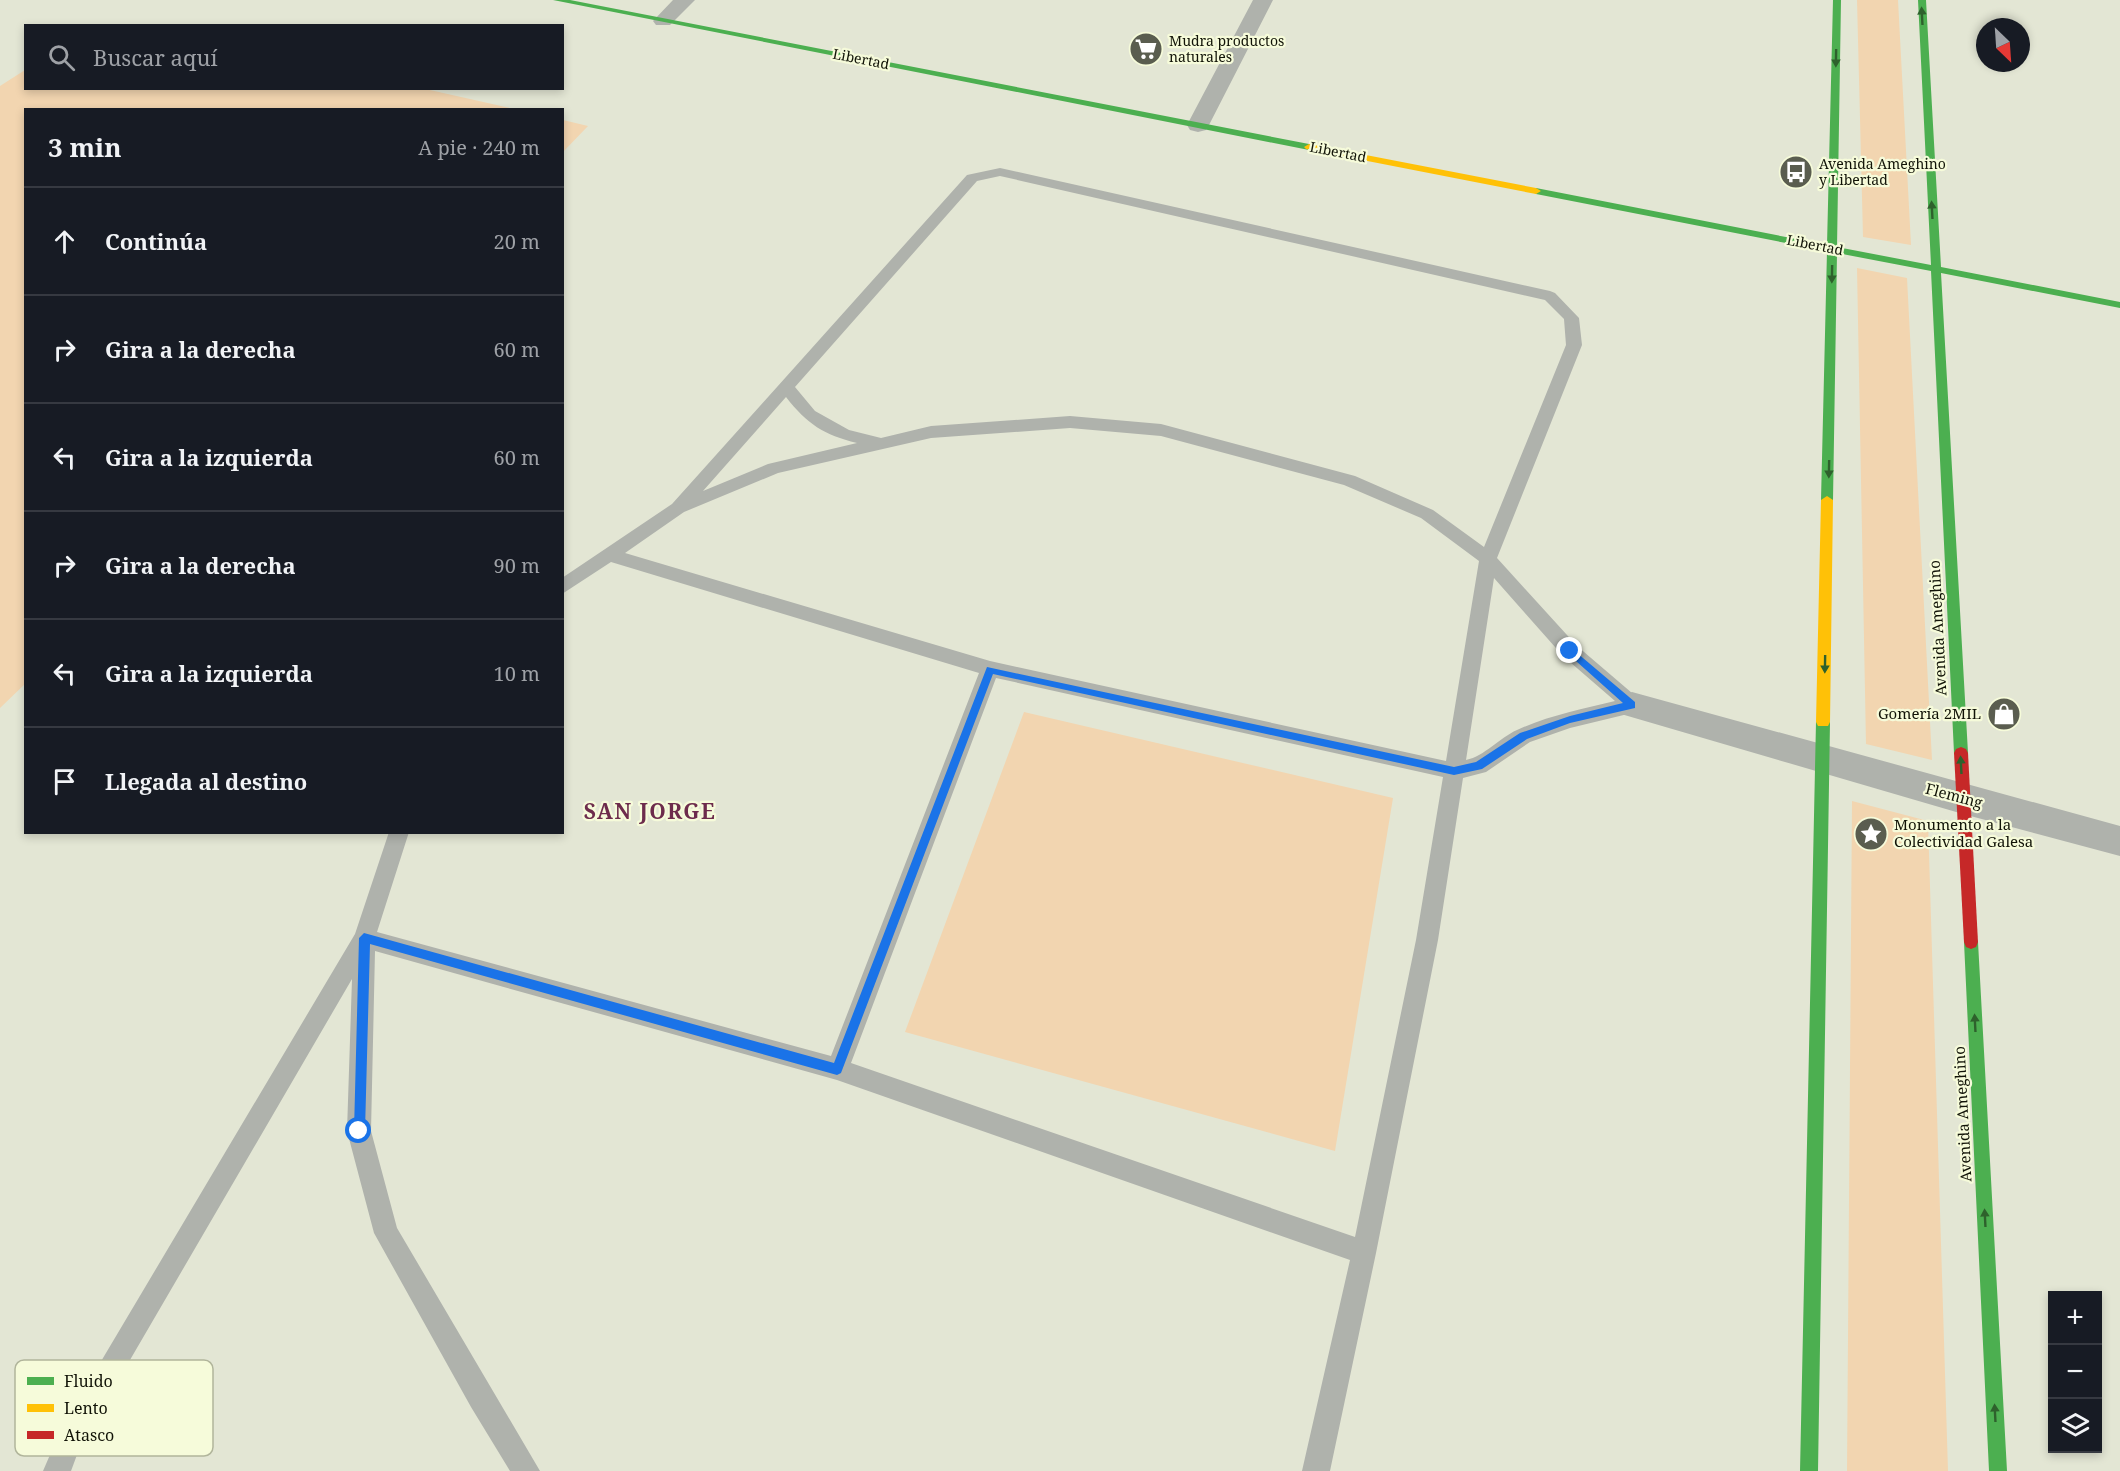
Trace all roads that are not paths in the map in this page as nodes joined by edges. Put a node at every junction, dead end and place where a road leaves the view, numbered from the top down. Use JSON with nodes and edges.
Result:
{"nodes":[{"id":1,"x":556,"y":0,"type":"edge"},
{"id":2,"x":684,"y":0,"type":"edge"},
{"id":3,"x":1263,"y":0,"type":"edge"},
{"id":4,"x":1837,"y":0,"type":"edge"},
{"id":5,"x":1922,"y":0,"type":"edge"},
{"id":6,"x":663,"y":21,"type":"junction"},
{"id":7,"x":1198,"y":125,"type":"junction"},
{"id":8,"x":1833,"y":249,"type":"junction"},
{"id":9,"x":1936,"y":269,"type":"junction"},
{"id":10,"x":2120,"y":304,"type":"edge"},
{"id":11,"x":786,"y":387,"type":"junction"},
{"id":12,"x":882,"y":444,"type":"junction"},
{"id":13,"x":678,"y":508,"type":"junction"},
{"id":14,"x":609,"y":555,"type":"junction"},
{"id":15,"x":1488,"y":559,"type":"junction"},
{"id":16,"x":564,"y":586,"type":"edge"},
{"id":17,"x":990,"y":669,"type":"junction"},
{"id":18,"x":1632,"y":705,"type":"junction"},
{"id":19,"x":1823,"y":760,"type":"junction"},
{"id":20,"x":1454,"y":771,"type":"junction"},
{"id":21,"x":1963,"y":799,"type":"junction"},
{"id":22,"x":398,"y":834,"type":"edge"},
{"id":23,"x":2120,"y":841,"type":"edge"},
{"id":24,"x":364,"y":938,"type":"junction"},
{"id":25,"x":837,"y":1069,"type":"junction"},
{"id":26,"x":1364,"y":1253,"type":"junction"},
{"id":27,"x":116,"y":1360,"type":"edge"},
{"id":28,"x":63,"y":1456,"type":"edge"},
{"id":29,"x":57,"y":1471,"type":"edge"},
{"id":30,"x":526,"y":1471,"type":"edge"},
{"id":31,"x":1316,"y":1471,"type":"edge"},
{"id":32,"x":1809,"y":1471,"type":"edge"},
{"id":33,"x":1998,"y":1471,"type":"edge"}],
"edges":[{"from":1,"to":6,"type":"main road","name":"Libertad"},
{"from":2,"to":6,"type":"street"},
{"from":3,"to":7,"type":"street"},
{"from":4,"to":8,"type":"main road","one_way":true},
{"from":9,"to":5,"type":"main road","name":"Avenida Ameghino","one_way":true},
{"from":6,"to":7,"type":"main road","name":"Libertad"},
{"from":7,"to":8,"type":"main road","name":"Libertad"},
{"from":8,"to":9,"type":"main road","name":"Libertad"},
{"from":8,"to":19,"type":"main road","one_way":true},
{"from":9,"to":10,"type":"main road","name":"Libertad"},
{"from":21,"to":9,"type":"main road","name":"Avenida Ameghino","one_way":true},
{"from":11,"to":12,"type":"lane"},
{"from":11,"to":13,"type":"lane"},
{"from":11,"to":15,"type":"lane"},
{"from":12,"to":13,"type":"lane"},
{"from":12,"to":15,"type":"lane"},
{"from":13,"to":14,"type":"lane"},
{"from":14,"to":16,"type":"lane"},
{"from":14,"to":17,"type":"lane"},
{"from":15,"to":18,"type":"lane"},
{"from":15,"to":20,"type":"lane"},
{"from":17,"to":20,"type":"lane"},
{"from":17,"to":25,"type":"lane"},
{"from":18,"to":19,"type":"street","name":"Fleming"},
{"from":18,"to":20,"type":"lane"},
{"from":19,"to":21,"type":"street","name":"Fleming"},
{"from":19,"to":32,"type":"main road"},
{"from":20,"to":26,"type":"lane"},
{"from":21,"to":23,"type":"street","name":"Fleming"},
{"from":33,"to":21,"type":"main road","name":"Avenida Ameghino","one_way":true},
{"from":22,"to":24,"type":"lane"},
{"from":24,"to":25,"type":"lane"},
{"from":24,"to":27,"type":"lane"},
{"from":24,"to":30,"type":"lane"},
{"from":25,"to":26,"type":"lane"},
{"from":26,"to":31,"type":"lane"},
{"from":28,"to":29,"type":"lane"}]}
